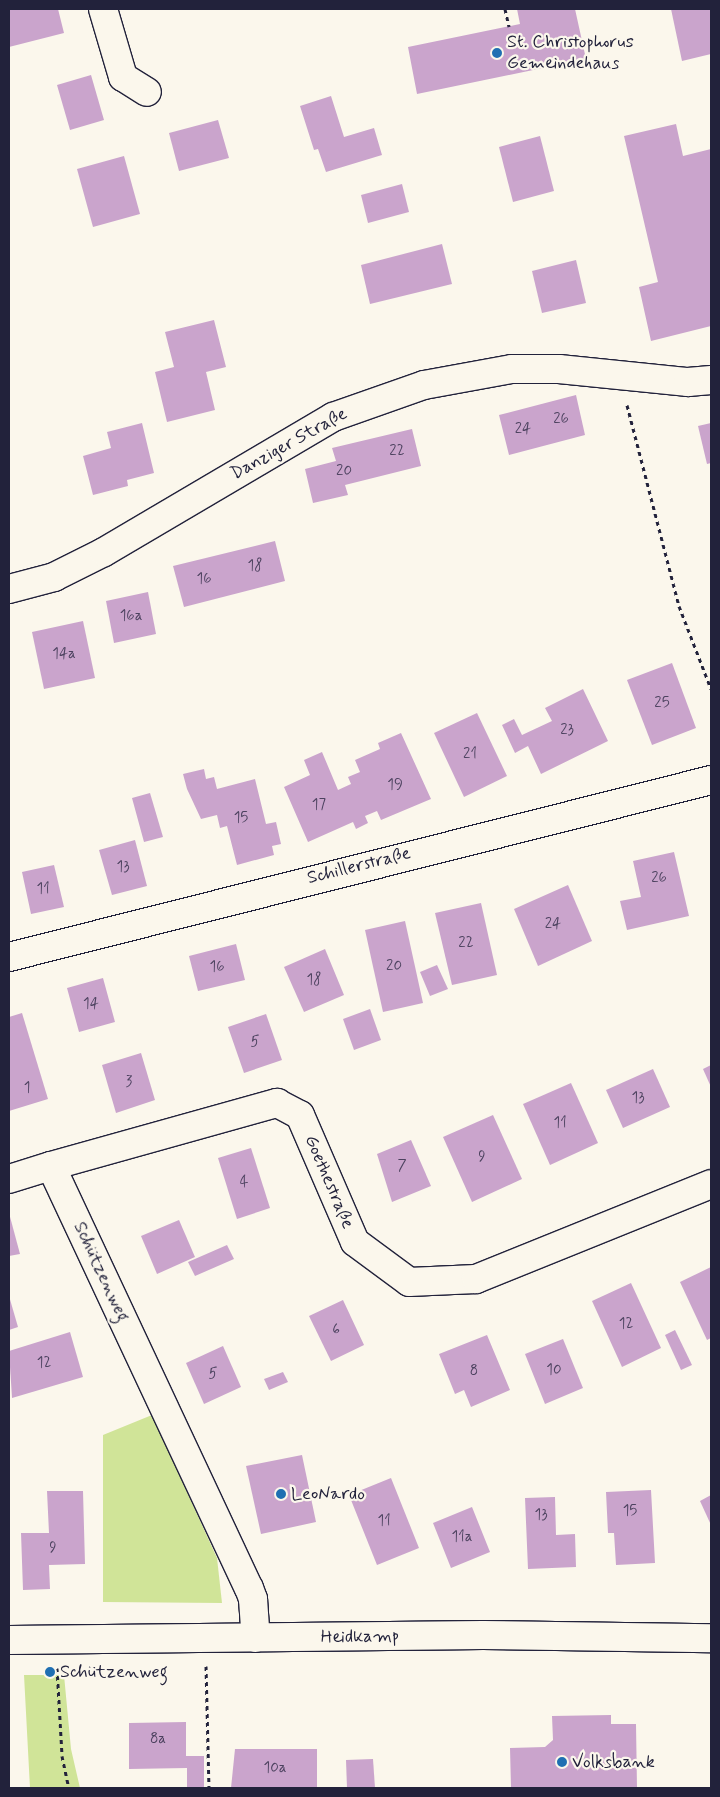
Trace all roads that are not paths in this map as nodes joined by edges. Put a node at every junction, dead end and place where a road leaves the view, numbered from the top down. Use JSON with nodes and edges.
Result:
{"nodes":[{"id":1,"x":103,"y":9,"type":"edge"},
{"id":2,"x":147,"y":92,"type":"dead end"},
{"id":3,"x":711,"y":380,"type":"edge"},
{"id":4,"x":9,"y":589,"type":"edge"},
{"id":5,"x":711,"y":780,"type":"edge"},
{"id":6,"x":9,"y":958,"type":"edge"},
{"id":7,"x":51,"y":1166,"type":"junction"},
{"id":8,"x":9,"y":1178,"type":"edge"},
{"id":9,"x":711,"y":1184,"type":"edge"},
{"id":10,"x":256,"y":1638,"type":"junction"},
{"id":11,"x":711,"y":1638,"type":"edge"},
{"id":12,"x":9,"y":1640,"type":"edge"}],
"edges":[{"from":1,"to":2,"type":"street"},
{"from":3,"to":4,"type":"street","name":"Danziger Straße"},
{"from":5,"to":6,"type":"street","name":"Schillerstraße"},
{"from":7,"to":8,"type":"street"},
{"from":7,"to":9,"type":"street","name":"Goethestraße"},
{"from":7,"to":10,"type":"street","name":"Schützenweg"},
{"from":10,"to":11,"type":"street","name":"Heidkamp"},
{"from":10,"to":12,"type":"street","name":"Heidkamp"}]}
